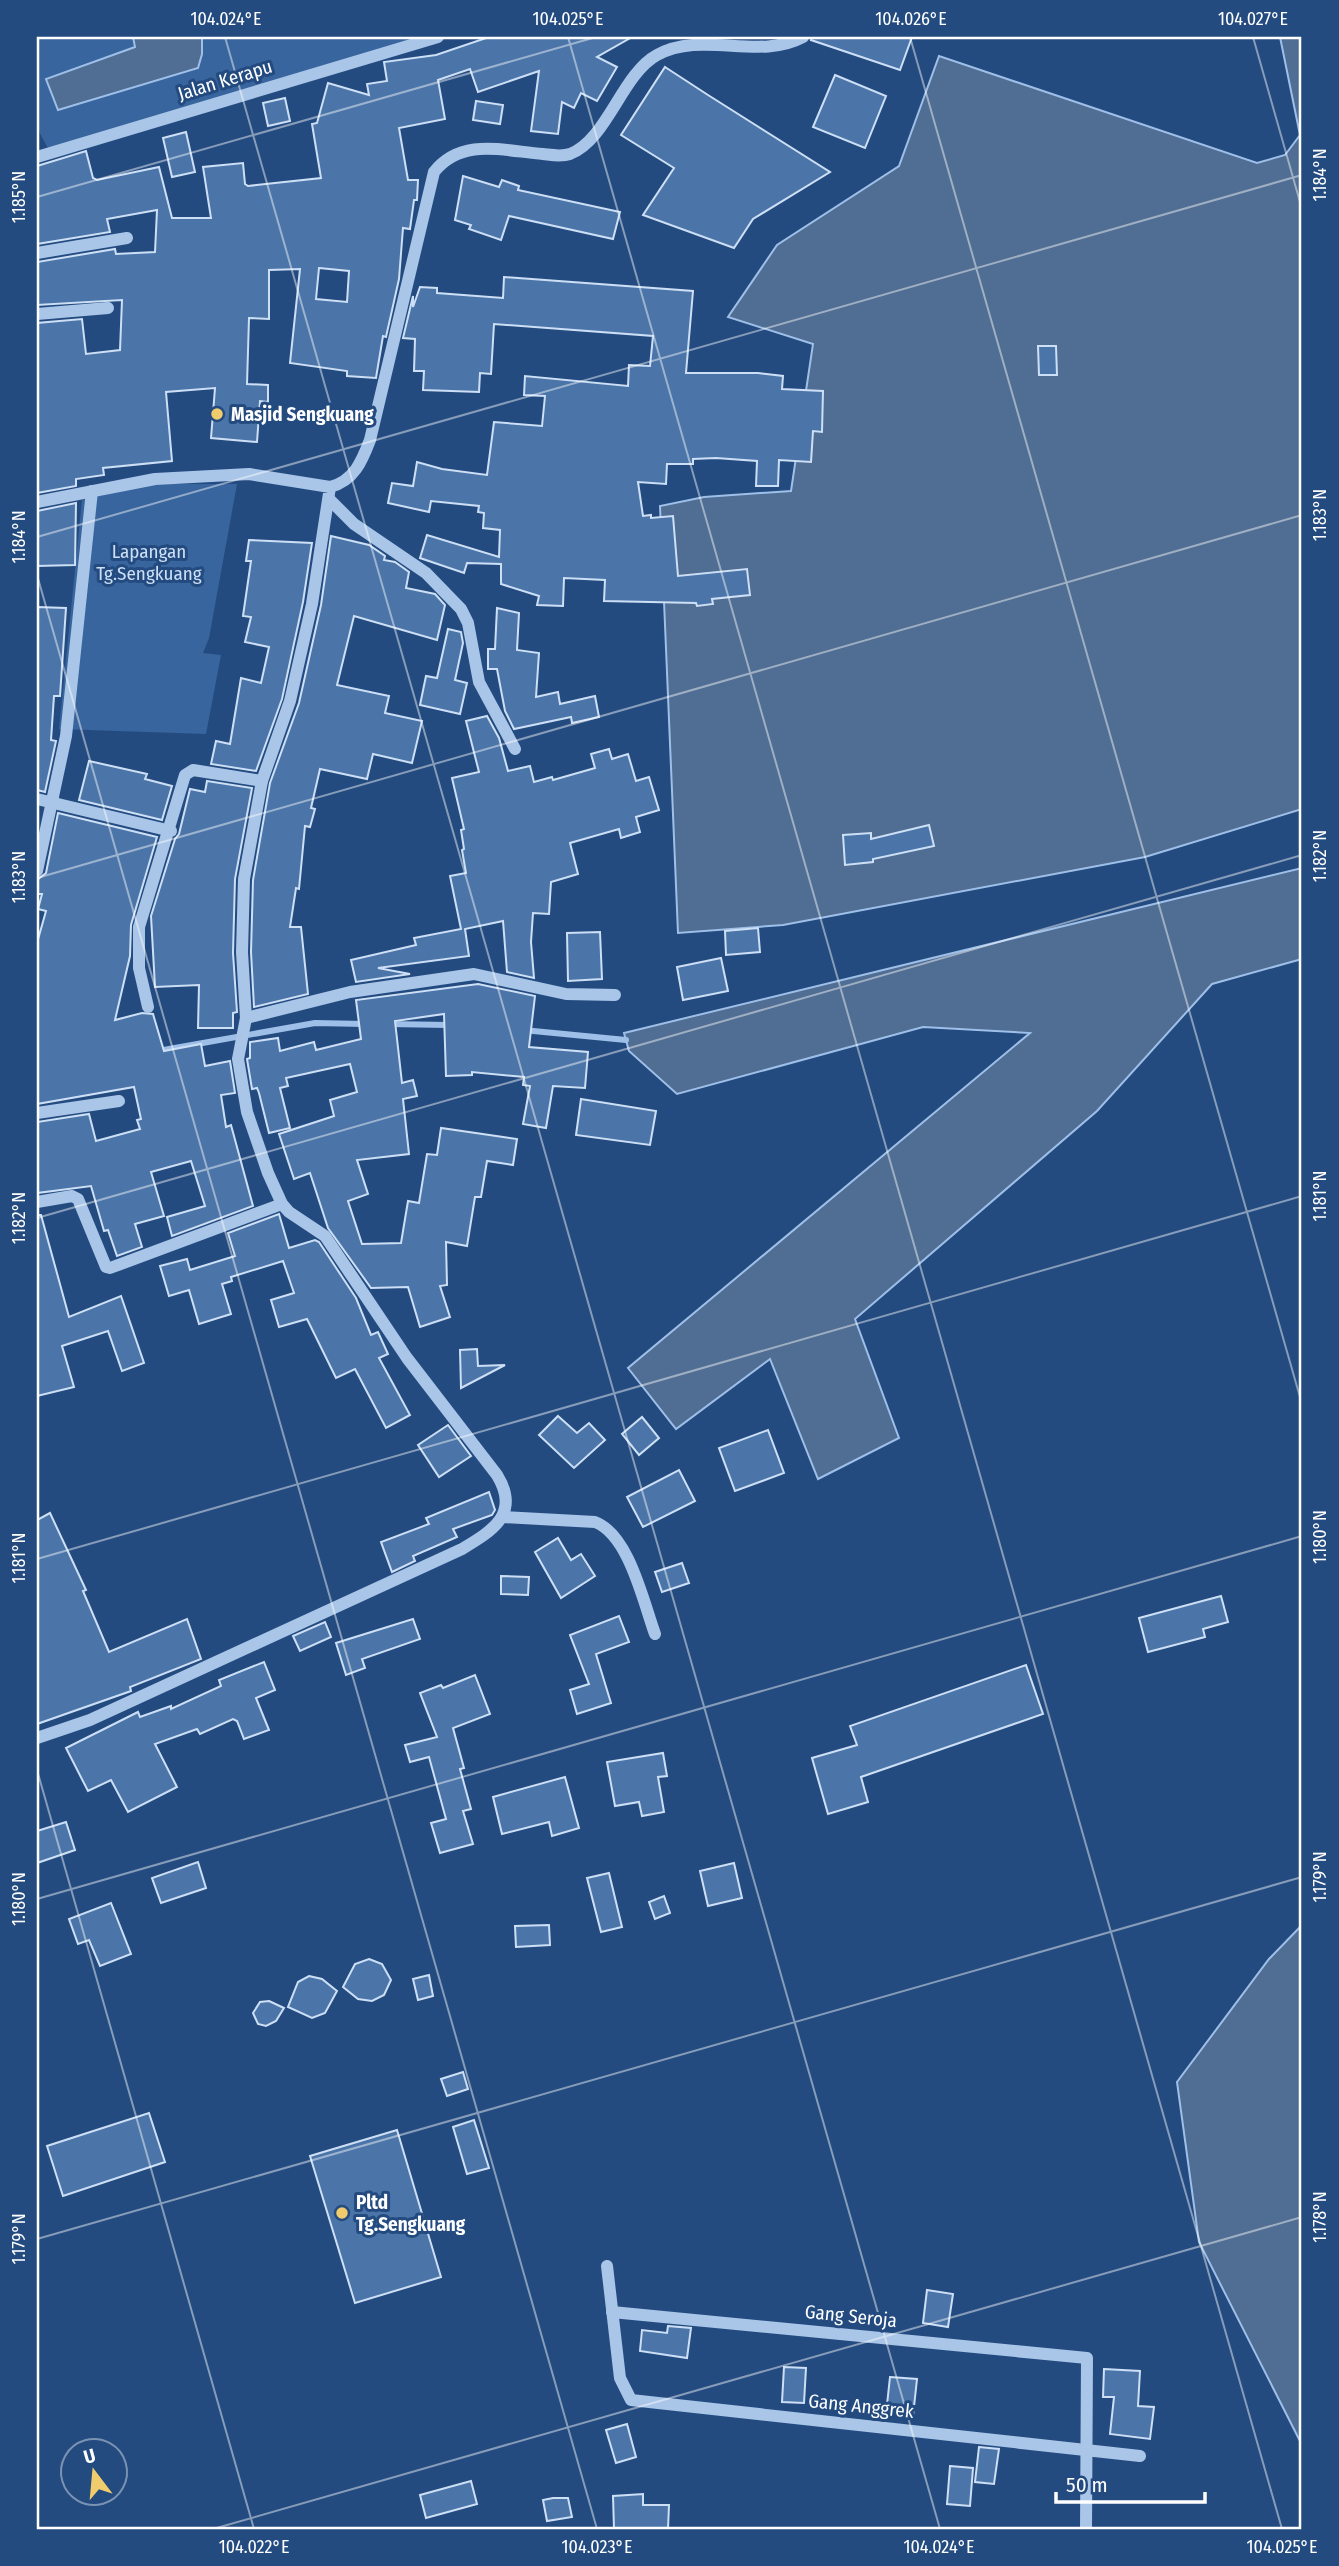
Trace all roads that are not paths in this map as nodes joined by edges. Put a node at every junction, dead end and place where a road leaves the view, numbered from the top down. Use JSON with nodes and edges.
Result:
{"nodes":[{"id":1,"x":438,"y":37,"type":"edge"},
{"id":2,"x":803,"y":37,"type":"edge"},
{"id":3,"x":426,"y":39,"type":"edge"},
{"id":4,"x":37,"y":157,"type":"edge"},
{"id":5,"x":127,"y":238,"type":"dead end"},
{"id":6,"x":37,"y":253,"type":"edge"},
{"id":7,"x":108,"y":308,"type":"dead end"},
{"id":8,"x":37,"y":314,"type":"edge"},
{"id":9,"x":92,"y":491,"type":"junction"},
{"id":10,"x":329,"y":493,"type":"junction"},
{"id":11,"x":37,"y":502,"type":"edge"},
{"id":12,"x":515,"y":749,"type":"dead end"},
{"id":13,"x":262,"y":781,"type":"junction"},
{"id":14,"x":43,"y":800,"type":"edge"},
{"id":15,"x":171,"y":831,"type":"junction"},
{"id":16,"x":37,"y":871,"type":"edge"},
{"id":17,"x":615,"y":995,"type":"dead end"},
{"id":18,"x":148,"y":1007,"type":"dead end"},
{"id":19,"x":245,"y":1023,"type":"junction"},
{"id":20,"x":119,"y":1101,"type":"dead end"},
{"id":21,"x":37,"y":1113,"type":"edge"},
{"id":22,"x":37,"y":1202,"type":"edge"},
{"id":23,"x":282,"y":1204,"type":"junction"},
{"id":24,"x":503,"y":1517,"type":"junction"},
{"id":25,"x":654,"y":1634,"type":"dead end"},
{"id":26,"x":37,"y":1738,"type":"edge"},
{"id":27,"x":607,"y":2266,"type":"dead end"},
{"id":28,"x":612,"y":2312,"type":"junction"},
{"id":29,"x":1087,"y":2450,"type":"junction"},
{"id":30,"x":1140,"y":2456,"type":"dead end"},
{"id":31,"x":1086,"y":2529,"type":"edge"}],
"edges":[{"from":1,"to":3,"type":"street","name":"Jalan Kerapu"},
{"from":2,"to":10,"type":"street"},
{"from":3,"to":4,"type":"street","name":"Jalan Kerapu"},
{"from":5,"to":6,"type":"street"},
{"from":7,"to":8,"type":"street"},
{"from":9,"to":10,"type":"street"},
{"from":9,"to":11,"type":"street"},
{"from":9,"to":14,"type":"street"},
{"from":10,"to":12,"type":"street"},
{"from":10,"to":13,"type":"street"},
{"from":13,"to":15,"type":"street"},
{"from":13,"to":19,"type":"street"},
{"from":14,"to":15,"type":"street"},
{"from":14,"to":16,"type":"street"},
{"from":15,"to":18,"type":"street"},
{"from":17,"to":19,"type":"street"},
{"from":19,"to":23,"type":"street"},
{"from":20,"to":21,"type":"street"},
{"from":22,"to":23,"type":"street"},
{"from":23,"to":24,"type":"street"},
{"from":24,"to":25,"type":"street"},
{"from":24,"to":26,"type":"street"},
{"from":27,"to":28,"type":"street"},
{"from":28,"to":29,"type":"street","name":"Gang Anggrek"},
{"from":28,"to":29,"type":"street","name":"Gang Seroja"},
{"from":29,"to":30,"type":"street","name":"Gang Anggrek"},
{"from":29,"to":31,"type":"street"}]}
